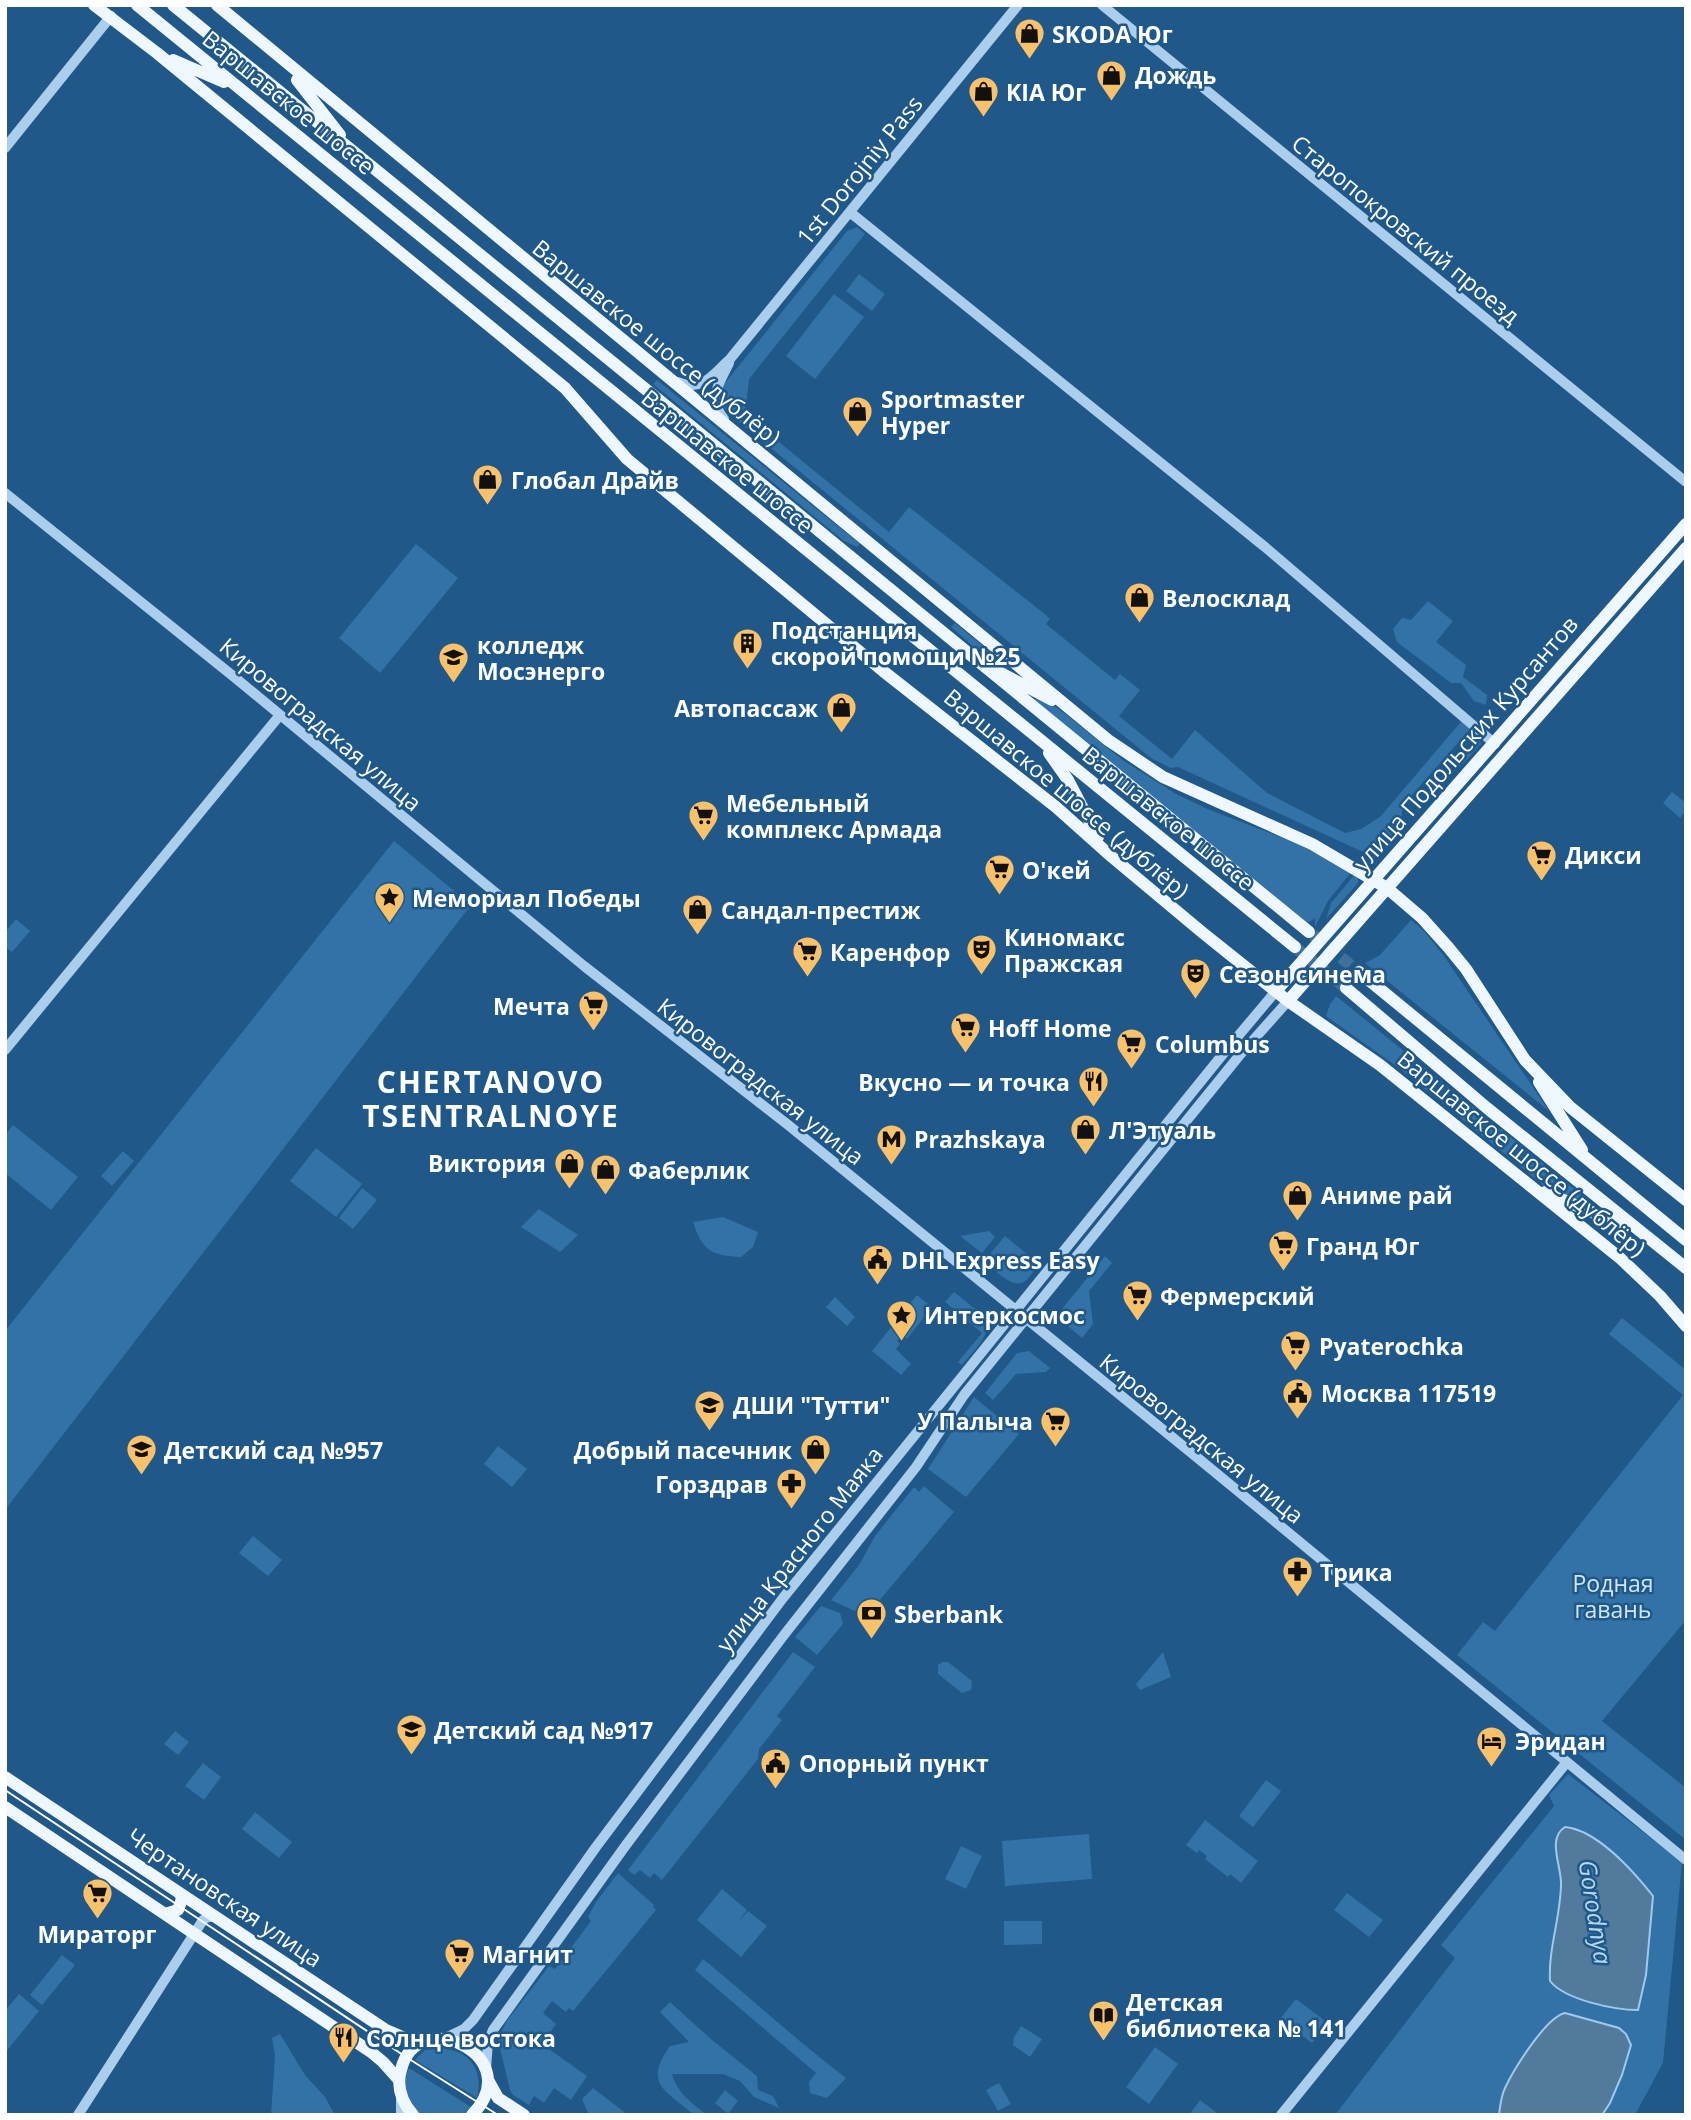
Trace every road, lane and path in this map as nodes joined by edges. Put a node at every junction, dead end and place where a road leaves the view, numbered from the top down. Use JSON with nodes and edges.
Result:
{"nodes":[{"id":1,"x":94,"y":5,"type":"edge"},
{"id":2,"x":137,"y":5,"type":"edge"},
{"id":3,"x":173,"y":5,"type":"edge"},
{"id":4,"x":217,"y":5,"type":"edge"},
{"id":5,"x":1018,"y":5,"type":"edge"},
{"id":6,"x":1102,"y":5,"type":"edge"},
{"id":7,"x":111,"y":16,"type":"junction"},
{"id":8,"x":157,"y":52,"type":"junction"},
{"id":9,"x":281,"y":61,"type":"junction"},
{"id":10,"x":240,"y":90,"type":"junction"},
{"id":11,"x":5,"y":148,"type":"edge"},
{"id":12,"x":353,"y":152,"type":"junction"},
{"id":13,"x":851,"y":212,"type":"junction"},
{"id":14,"x":730,"y":359,"type":"junction"},
{"id":15,"x":662,"y":373,"type":"junction"},
{"id":16,"x":737,"y":434,"type":"junction"},
{"id":17,"x":1686,"y":482,"type":"edge"},
{"id":18,"x":5,"y":493,"type":"edge"},
{"id":19,"x":1686,"y":524,"type":"edge"},
{"id":20,"x":1686,"y":548,"type":"edge"},
{"id":21,"x":974,"y":660,"type":"junction"},
{"id":22,"x":1540,"y":691,"type":"junction"},
{"id":23,"x":1552,"y":702,"type":"junction"},
{"id":24,"x":1072,"y":710,"type":"junction"},
{"id":25,"x":280,"y":715,"type":"junction"},
{"id":26,"x":1512,"y":723,"type":"junction"},
{"id":27,"x":1524,"y":733,"type":"junction"},
{"id":28,"x":1038,"y":739,"type":"junction"},
{"id":29,"x":1495,"y":744,"type":"junction"},
{"id":30,"x":1112,"y":857,"type":"junction"},
{"id":31,"x":1374,"y":879,"type":"junction"},
{"id":32,"x":1387,"y":888,"type":"junction"},
{"id":33,"x":1309,"y":932,"type":"tunnel mouth"},
{"id":34,"x":1295,"y":947,"type":"tunnel mouth"},
{"id":35,"x":1359,"y":972,"type":"tunnel mouth"},
{"id":36,"x":1346,"y":988,"type":"tunnel mouth"},
{"id":37,"x":1276,"y":991,"type":"junction"},
{"id":38,"x":1288,"y":1001,"type":"junction"},
{"id":39,"x":5,"y":1050,"type":"edge"},
{"id":40,"x":1525,"y":1060,"type":"junction"},
{"id":41,"x":1587,"y":1159,"type":"junction"},
{"id":42,"x":1522,"y":1180,"type":"junction"},
{"id":43,"x":1686,"y":1200,"type":"edge"},
{"id":44,"x":1686,"y":1240,"type":"edge"},
{"id":45,"x":1675,"y":1259,"type":"junction"},
{"id":46,"x":1686,"y":1268,"type":"edge"},
{"id":47,"x":1015,"y":1311,"type":"junction"},
{"id":48,"x":1026,"y":1319,"type":"junction"},
{"id":49,"x":1686,"y":1326,"type":"edge"},
{"id":50,"x":1567,"y":1762,"type":"junction"},
{"id":51,"x":5,"y":1777,"type":"edge"},
{"id":52,"x":5,"y":1807,"type":"edge"},
{"id":53,"x":1686,"y":1860,"type":"edge"},
{"id":54,"x":180,"y":1893,"type":"junction"},
{"id":55,"x":165,"y":1914,"type":"junction"},
{"id":56,"x":217,"y":1917,"type":"junction"},
{"id":57,"x":194,"y":1933,"type":"junction"},
{"id":58,"x":443,"y":2039,"type":"junction"},
{"id":59,"x":425,"y":2043,"type":"junction"},
{"id":60,"x":487,"y":2074,"type":"junction"},
{"id":61,"x":399,"y":2080,"type":"junction"},
{"id":62,"x":401,"y":2095,"type":"junction"},
{"id":63,"x":78,"y":2115,"type":"edge"},
{"id":64,"x":401,"y":2115,"type":"edge"},
{"id":65,"x":413,"y":2115,"type":"edge"},
{"id":66,"x":472,"y":2115,"type":"edge"},
{"id":67,"x":524,"y":2115,"type":"edge"},
{"id":68,"x":1281,"y":2115,"type":"edge"}],
"edges":[{"from":1,"to":7,"type":"main road","name":"Варшавское шоссе (дублёр)"},
{"from":2,"to":10,"type":"main road","name":"Варшавское шоссе"},
{"from":3,"to":12,"type":"main road","name":"Варшавское шоссе"},
{"from":4,"to":9,"type":"main road","name":"Варшавское шоссе (дублёр)"},
{"from":5,"to":13,"type":"street","name":"1st Dorojniy Pass"},
{"from":6,"to":17,"type":"street","name":"Старопокровский проезд"},
{"from":7,"to":8,"type":"main road","name":"Варшавское шоссе (дублёр)"},
{"from":7,"to":11,"type":"street"},
{"from":8,"to":10,"type":"main road"},
{"from":8,"to":30,"type":"main road","name":"Варшавское шоссе (дублёр)"},
{"from":9,"to":12,"type":"main road"},
{"from":9,"to":15,"type":"main road","name":"Варшавское шоссе (дублёр)"},
{"from":10,"to":28,"type":"main road","name":"Варшавское шоссе"},
{"from":12,"to":21,"type":"main road","name":"Варшавское шоссе"},
{"from":13,"to":14,"type":"street","name":"1st Dorojniy Pass"},
{"from":13,"to":29,"type":"street"},
{"from":14,"to":15,"type":"street"},
{"from":14,"to":16,"type":"street"},
{"from":15,"to":16,"type":"main road","name":"Варшавское шоссе (дублёр)"},
{"from":16,"to":24,"type":"main road","name":"Варшавское шоссе (дублёр)"},
{"from":18,"to":25,"type":"street","name":"Кировоградская улица"},
{"from":19,"to":22,"type":"main road","name":"улица Подольских Курсантов"},
{"from":20,"to":23,"type":"main road","name":"улица Подольских Курсантов"},
{"from":21,"to":24,"type":"main road"},
{"from":21,"to":33,"type":"main road","name":"Варшавское шоссе"},
{"from":22,"to":23,"type":"street"},
{"from":22,"to":26,"type":"main road","name":"улица Подольских Курсантов"},
{"from":23,"to":27,"type":"main road","name":"улица Подольских Курсантов"},
{"from":24,"to":31,"type":"main road","name":"Варшавское шоссе"},
{"from":25,"to":39,"type":"street"},
{"from":25,"to":47,"type":"street","name":"Кировоградская улица"},
{"from":26,"to":27,"type":"street"},
{"from":26,"to":29,"type":"main road","name":"улица Подольских Курсантов"},
{"from":27,"to":32,"type":"main road","name":"улица Подольских Курсантов"},
{"from":28,"to":30,"type":"main road"},
{"from":28,"to":34,"type":"main road","name":"Варшавское шоссе"},
{"from":29,"to":31,"type":"main road","name":"улица Подольских Курсантов"},
{"from":30,"to":37,"type":"main road","name":"Варшавское шоссе (дублёр)"},
{"from":31,"to":32,"type":"main road"},
{"from":31,"to":37,"type":"main road","name":"улица Подольских Курсантов"},
{"from":32,"to":38,"type":"main road","name":"улица Подольских Курсантов"},
{"from":32,"to":40,"type":"main road"},
{"from":35,"to":41,"type":"main road"},
{"from":36,"to":45,"type":"main road"},
{"from":37,"to":38,"type":"main road"},
{"from":37,"to":47,"type":"street","name":"улица Красного Маяка"},
{"from":38,"to":42,"type":"main road","name":"Варшавское шоссе (дублёр)"},
{"from":38,"to":48,"type":"street","name":"улица Красного Маяка"},
{"from":40,"to":41,"type":"main road"},
{"from":40,"to":43,"type":"main road"},
{"from":41,"to":44,"type":"main road"},
{"from":42,"to":45,"type":"main road"},
{"from":42,"to":49,"type":"main road","name":"Варшавское шоссе (дублёр)"},
{"from":45,"to":46,"type":"main road"},
{"from":47,"to":48,"type":"street","name":"Кировоградская улица"},
{"from":47,"to":58,"type":"street","name":"улица Красного Маяка"},
{"from":48,"to":50,"type":"street","name":"Кировоградская улица"},
{"from":48,"to":60,"type":"street","name":"улица Красного Маяка"},
{"from":50,"to":53,"type":"street","name":"Кировоградская улица"},
{"from":50,"to":68,"type":"street"},
{"from":51,"to":54,"type":"main road","name":"Чертановская улица"},
{"from":52,"to":55,"type":"main road","name":"Чертановская улица"},
{"from":54,"to":55,"type":"main road"},
{"from":54,"to":56,"type":"main road","name":"Чертановская улица"},
{"from":55,"to":57,"type":"main road","name":"Чертановская улица"},
{"from":56,"to":57,"type":"street"},
{"from":56,"to":59,"type":"main road","name":"Чертановская улица"},
{"from":57,"to":61,"type":"main road","name":"Чертановская улица"},
{"from":57,"to":63,"type":"street"},
{"from":58,"to":59,"type":"main road"},
{"from":58,"to":60,"type":"main road"},
{"from":59,"to":61,"type":"main road"},
{"from":60,"to":66,"type":"main road"},
{"from":60,"to":67,"type":"main road"},
{"from":61,"to":62,"type":"main road"},
{"from":62,"to":64,"type":"street"},
{"from":62,"to":65,"type":"main road"}]}
